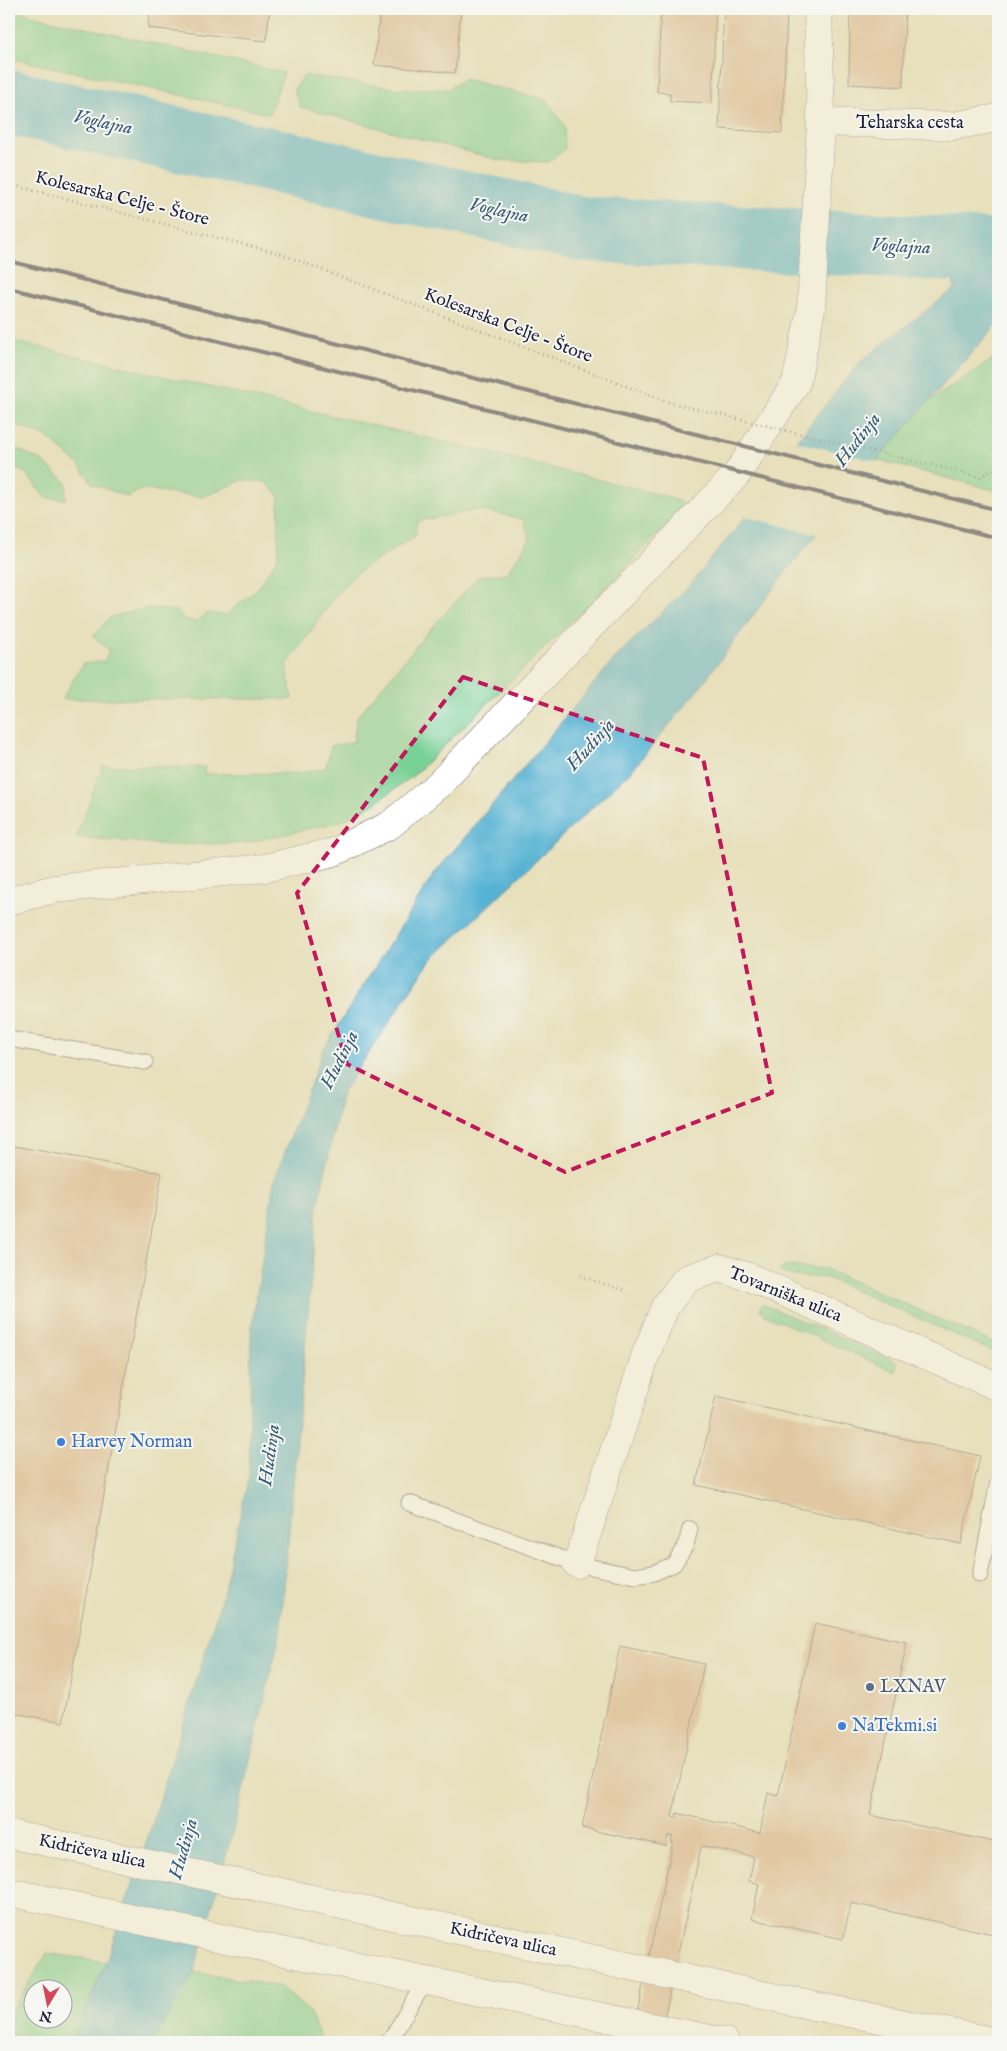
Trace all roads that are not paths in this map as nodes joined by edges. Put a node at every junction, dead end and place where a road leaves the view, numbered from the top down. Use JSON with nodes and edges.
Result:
{"nodes":[{"id":1,"x":818,"y":9,"type":"edge"},
{"id":2,"x":998,"y":118,"type":"edge"},
{"id":3,"x":820,"y":122,"type":"junction"},
{"id":4,"x":9,"y":901,"type":"edge"},
{"id":5,"x":9,"y":1039,"type":"edge"},
{"id":6,"x":145,"y":1062,"type":"dead end"},
{"id":7,"x":998,"y":1387,"type":"edge"},
{"id":8,"x":998,"y":1482,"type":"edge"},
{"id":9,"x":409,"y":1503,"type":"dead end"},
{"id":10,"x":690,"y":1529,"type":"dead end"},
{"id":11,"x":577,"y":1564,"type":"junction"},
{"id":12,"x":980,"y":1575,"type":"dead end"},
{"id":13,"x":9,"y":1834,"type":"edge"},
{"id":14,"x":9,"y":1892,"type":"edge"},
{"id":15,"x":425,"y":1981,"type":"junction"},
{"id":16,"x":389,"y":2042,"type":"edge"},
{"id":17,"x":725,"y":2042,"type":"edge"},
{"id":18,"x":997,"y":2042,"type":"edge"}],
"edges":[{"from":1,"to":3,"type":"street"},
{"from":2,"to":3,"type":"street","name":"Teharska cesta"},
{"from":3,"to":4,"type":"street"},
{"from":5,"to":6,"type":"lane"},
{"from":7,"to":11,"type":"street","name":"Tovarniška ulica"},
{"from":8,"to":12,"type":"lane"},
{"from":9,"to":11,"type":"lane"},
{"from":10,"to":11,"type":"lane"},
{"from":13,"to":18,"type":"street","name":"Kidričeva ulica"},
{"from":14,"to":15,"type":"street"},
{"from":15,"to":16,"type":"lane"},
{"from":15,"to":17,"type":"street"}]}
